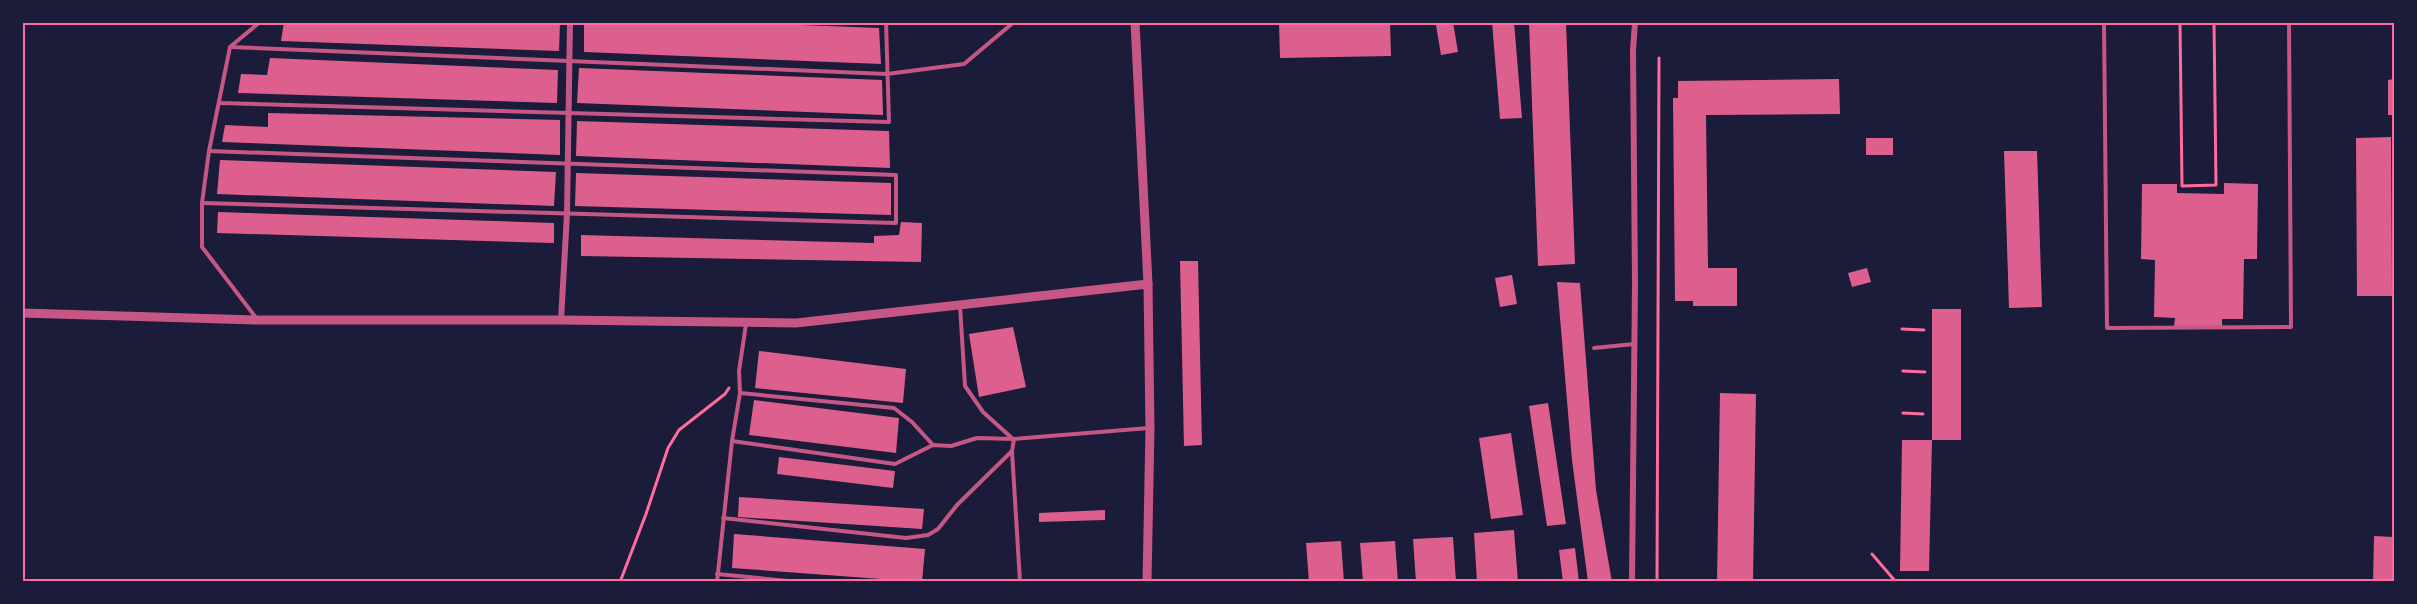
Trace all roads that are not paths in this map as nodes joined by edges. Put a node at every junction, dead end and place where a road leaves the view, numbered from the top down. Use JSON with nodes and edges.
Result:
{"nodes":[{"id":1,"x":260,"y":22,"type":"edge"},
{"id":2,"x":570,"y":22,"type":"edge"},
{"id":3,"x":886,"y":22,"type":"edge"},
{"id":4,"x":1014,"y":22,"type":"edge"},
{"id":5,"x":1135,"y":22,"type":"edge"},
{"id":6,"x":1635,"y":22,"type":"edge"},
{"id":7,"x":2104,"y":22,"type":"edge"},
{"id":8,"x":2289,"y":22,"type":"edge"},
{"id":9,"x":230,"y":47,"type":"junction"},
{"id":10,"x":569,"y":61,"type":"junction"},
{"id":11,"x":888,"y":74,"type":"junction"},
{"id":12,"x":219,"y":103,"type":"junction"},
{"id":13,"x":568,"y":113,"type":"junction"},
{"id":14,"x":209,"y":151,"type":"junction"},
{"id":15,"x":568,"y":164,"type":"junction"},
{"id":16,"x":202,"y":203,"type":"junction"},
{"id":17,"x":567,"y":213,"type":"junction"},
{"id":18,"x":1148,"y":284,"type":"junction"},
{"id":19,"x":960,"y":304,"type":"junction"},
{"id":20,"x":22,"y":314,"type":"edge"},
{"id":21,"x":258,"y":320,"type":"junction"},
{"id":22,"x":561,"y":320,"type":"junction"},
{"id":23,"x":747,"y":323,"type":"junction"},
{"id":24,"x":1634,"y":344,"type":"junction"},
{"id":25,"x":1594,"y":348,"type":"dead end"},
{"id":26,"x":740,"y":393,"type":"junction"},
{"id":27,"x":1150,"y":428,"type":"junction"},
{"id":28,"x":1014,"y":439,"type":"junction"},
{"id":29,"x":732,"y":441,"type":"junction"},
{"id":30,"x":933,"y":446,"type":"junction"},
{"id":31,"x":1012,"y":451,"type":"junction"},
{"id":32,"x":723,"y":518,"type":"junction"},
{"id":33,"x":717,"y":574,"type":"junction"},
{"id":34,"x":717,"y":582,"type":"edge"},
{"id":35,"x":799,"y":582,"type":"edge"},
{"id":36,"x":1020,"y":582,"type":"edge"},
{"id":37,"x":1147,"y":582,"type":"edge"},
{"id":38,"x":1632,"y":582,"type":"edge"}],
"edges":[{"from":1,"to":9,"type":"lane"},
{"from":2,"to":10,"type":"street"},
{"from":3,"to":11,"type":"lane"},
{"from":4,"to":11,"type":"lane"},
{"from":5,"to":18,"type":"street"},
{"from":6,"to":24,"type":"street"},
{"from":7,"to":8,"type":"lane"},
{"from":9,"to":10,"type":"lane"},
{"from":9,"to":12,"type":"lane"},
{"from":10,"to":11,"type":"lane"},
{"from":10,"to":13,"type":"street"},
{"from":11,"to":13,"type":"lane"},
{"from":12,"to":13,"type":"lane"},
{"from":12,"to":14,"type":"lane"},
{"from":13,"to":15,"type":"street"},
{"from":14,"to":15,"type":"lane"},
{"from":14,"to":16,"type":"lane"},
{"from":15,"to":17,"type":"street"},
{"from":15,"to":17,"type":"lane"},
{"from":16,"to":17,"type":"lane"},
{"from":16,"to":21,"type":"lane"},
{"from":17,"to":22,"type":"street"},
{"from":18,"to":19,"type":"street"},
{"from":18,"to":27,"type":"street"},
{"from":19,"to":23,"type":"street"},
{"from":19,"to":28,"type":"lane"},
{"from":20,"to":21,"type":"street"},
{"from":21,"to":22,"type":"street"},
{"from":22,"to":23,"type":"street"},
{"from":23,"to":26,"type":"lane"},
{"from":24,"to":25,"type":"lane"},
{"from":24,"to":38,"type":"street"},
{"from":26,"to":29,"type":"lane"},
{"from":26,"to":30,"type":"lane"},
{"from":27,"to":28,"type":"lane"},
{"from":27,"to":37,"type":"street"},
{"from":28,"to":30,"type":"lane"},
{"from":28,"to":31,"type":"lane"},
{"from":29,"to":30,"type":"lane"},
{"from":29,"to":32,"type":"lane"},
{"from":31,"to":32,"type":"lane"},
{"from":31,"to":36,"type":"lane"},
{"from":32,"to":33,"type":"lane"},
{"from":33,"to":34,"type":"lane"},
{"from":33,"to":35,"type":"lane"}]}
